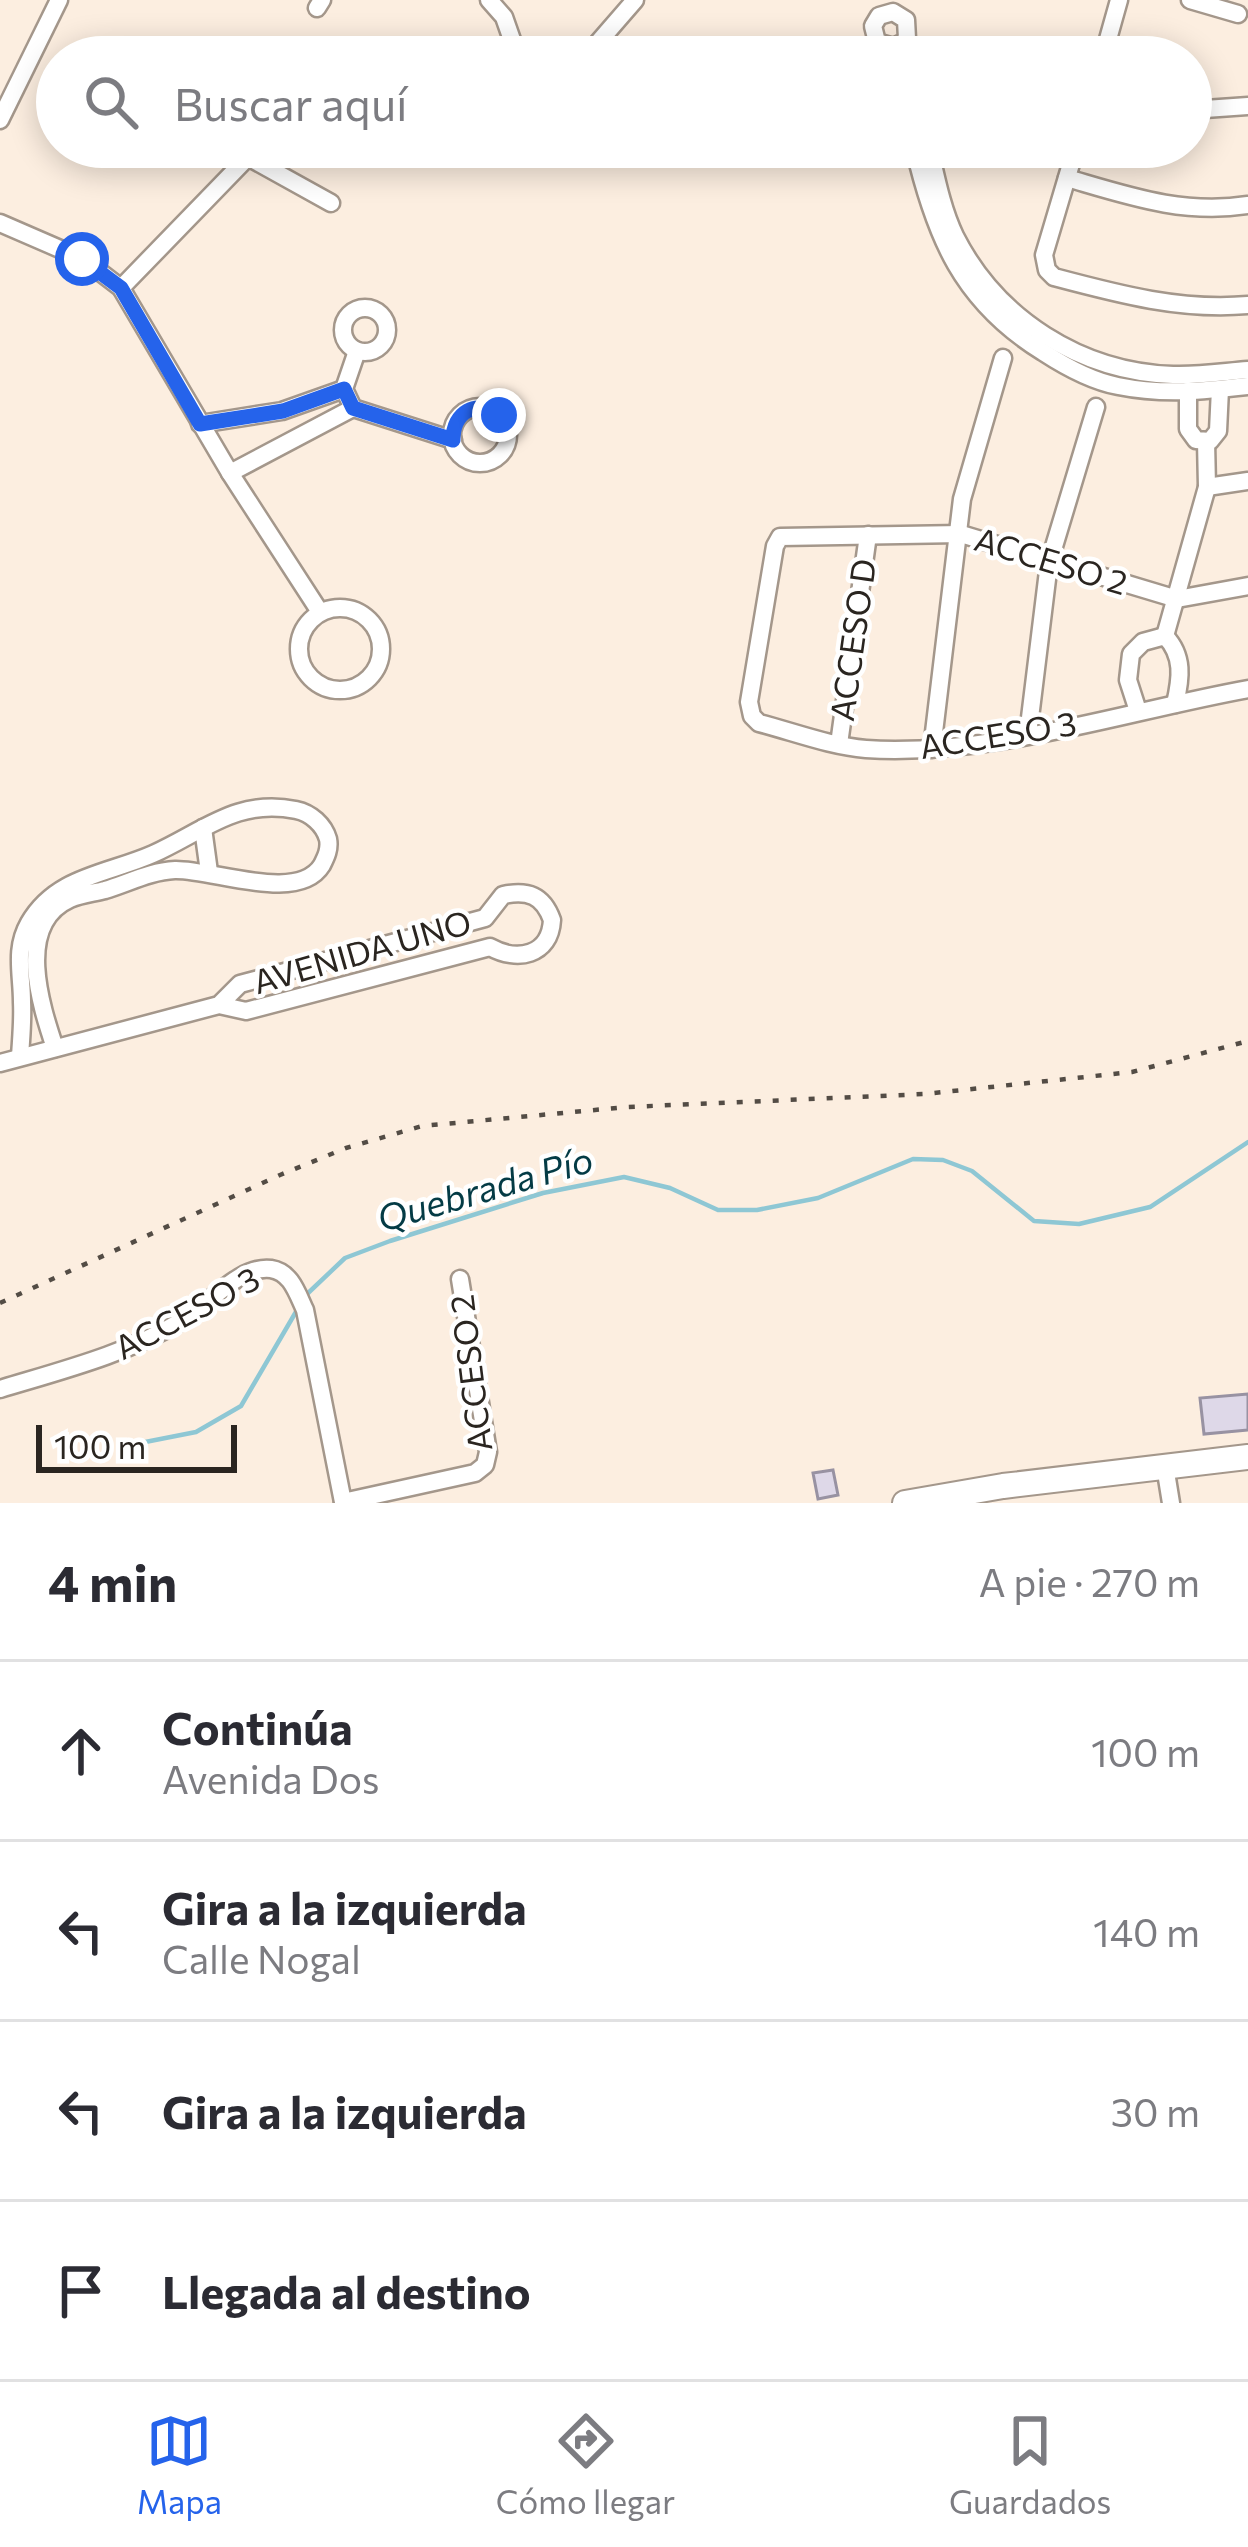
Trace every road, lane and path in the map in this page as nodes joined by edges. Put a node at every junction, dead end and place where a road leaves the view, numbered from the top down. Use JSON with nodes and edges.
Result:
{"nodes":[{"id":1,"x":59,"y":0,"type":"edge"},
{"id":2,"x":489,"y":0,"type":"edge"},
{"id":3,"x":634,"y":0,"type":"edge"},
{"id":4,"x":868,"y":0,"type":"edge"},
{"id":5,"x":1119,"y":0,"type":"edge"},
{"id":6,"x":1190,"y":0,"type":"edge"},
{"id":7,"x":886,"y":11,"type":"edge"},
{"id":8,"x":1238,"y":14,"type":"dead end"},
{"id":9,"x":41,"y":36,"type":"edge"},
{"id":10,"x":511,"y":36,"type":"edge"},
{"id":11,"x":604,"y":36,"type":"edge"},
{"id":12,"x":904,"y":36,"type":"edge"},
{"id":13,"x":1108,"y":36,"type":"edge"},
{"id":14,"x":36,"y":47,"type":"edge"},
{"id":15,"x":1248,"y":106,"type":"edge"},
{"id":16,"x":1212,"y":109,"type":"edge"},
{"id":17,"x":0,"y":120,"type":"edge"},
{"id":18,"x":238,"y":168,"type":"edge"},
{"id":19,"x":266,"y":168,"type":"edge"},
{"id":20,"x":920,"y":168,"type":"edge"},
{"id":21,"x":935,"y":168,"type":"edge"},
{"id":22,"x":1070,"y":168,"type":"edge"},
{"id":23,"x":1067,"y":178,"type":"junction"},
{"id":24,"x":331,"y":203,"type":"dead end"},
{"id":25,"x":1248,"y":205,"type":"edge"},
{"id":26,"x":0,"y":223,"type":"edge"},
{"id":27,"x":121,"y":288,"type":"junction"},
{"id":28,"x":1248,"y":304,"type":"edge"},
{"id":29,"x":357,"y":351,"type":"dead end"},
{"id":30,"x":1003,"y":358,"type":"dead end"},
{"id":31,"x":1248,"y":370,"type":"edge"},
{"id":32,"x":1248,"y":386,"type":"edge"},
{"id":33,"x":344,"y":389,"type":"junction"},
{"id":34,"x":1220,"y":389,"type":"junction"},
{"id":35,"x":1188,"y":391,"type":"junction"},
{"id":36,"x":1096,"y":407,"type":"dead end"},
{"id":37,"x":353,"y":408,"type":"junction"},
{"id":38,"x":276,"y":412,"type":"junction"},
{"id":39,"x":200,"y":424,"type":"junction"},
{"id":40,"x":453,"y":440,"type":"dead end"},
{"id":41,"x":290,"y":441,"type":"junction"},
{"id":42,"x":1206,"y":441,"type":"junction"},
{"id":43,"x":230,"y":473,"type":"junction"},
{"id":44,"x":1248,"y":481,"type":"edge"},
{"id":45,"x":1207,"y":487,"type":"junction"},
{"id":46,"x":961,"y":534,"type":"junction"},
{"id":47,"x":868,"y":535,"type":"junction"},
{"id":48,"x":1049,"y":563,"type":"junction"},
{"id":49,"x":1248,"y":586,"type":"edge"},
{"id":50,"x":1177,"y":599,"type":"junction"},
{"id":51,"x":320,"y":612,"type":"junction"},
{"id":52,"x":1165,"y":636,"type":"junction"},
{"id":53,"x":1248,"y":689,"type":"edge"},
{"id":54,"x":1175,"y":704,"type":"junction"},
{"id":55,"x":1138,"y":711,"type":"junction"},
{"id":56,"x":752,"y":716,"type":"joint"},
{"id":57,"x":1028,"y":734,"type":"junction"},
{"id":58,"x":839,"y":744,"type":"junction"},
{"id":59,"x":932,"y":749,"type":"junction"},
{"id":60,"x":203,"y":828,"type":"junction"},
{"id":61,"x":209,"y":872,"type":"junction"},
{"id":62,"x":106,"y":879,"type":"junction"},
{"id":63,"x":28,"y":968,"type":"junction"},
{"id":64,"x":219,"y":1005,"type":"junction"},
{"id":65,"x":55,"y":1048,"type":"junction"},
{"id":66,"x":20,"y":1057,"type":"junction"},
{"id":67,"x":0,"y":1063,"type":"edge"},
{"id":68,"x":460,"y":1279,"type":"dead end"},
{"id":69,"x":0,"y":1389,"type":"edge"},
{"id":70,"x":1248,"y":1457,"type":"edge"},
{"id":71,"x":1165,"y":1466,"type":"junction"},
{"id":72,"x":343,"y":1502,"type":"edge"},
{"id":73,"x":905,"y":1503,"type":"edge"},
{"id":74,"x":1171,"y":1503,"type":"edge"}],
"edges":[{"from":1,"to":9,"type":"street"},
{"from":2,"to":10,"type":"street"},
{"from":3,"to":11,"type":"street"},
{"from":4,"to":7,"type":"street"},
{"from":5,"to":13,"type":"street"},
{"from":6,"to":8,"type":"street"},
{"from":7,"to":12,"type":"street"},
{"from":14,"to":17,"type":"street"},
{"from":15,"to":16,"type":"street"},
{"from":18,"to":27,"type":"street"},
{"from":19,"to":24,"type":"street"},
{"from":20,"to":35,"type":"street"},
{"from":21,"to":31,"type":"street"},
{"from":22,"to":23,"type":"street"},
{"from":23,"to":25,"type":"street"},
{"from":23,"to":28,"type":"street"},
{"from":26,"to":27,"type":"street"},
{"from":27,"to":39,"type":"street"},
{"from":29,"to":33,"type":"street"},
{"from":30,"to":46,"type":"street"},
{"from":32,"to":34,"type":"street"},
{"from":33,"to":37,"type":"street"},
{"from":33,"to":38,"type":"street"},
{"from":34,"to":35,"type":"street"},
{"from":34,"to":42,"type":"street"},
{"from":35,"to":42,"type":"street"},
{"from":36,"to":48,"type":"street"},
{"from":37,"to":40,"type":"street"},
{"from":37,"to":41,"type":"street"},
{"from":38,"to":39,"type":"street"},
{"from":38,"to":41,"type":"street"},
{"from":39,"to":43,"type":"street"},
{"from":41,"to":43,"type":"street"},
{"from":42,"to":45,"type":"street"},
{"from":43,"to":51,"type":"street"},
{"from":44,"to":45,"type":"street"},
{"from":45,"to":50,"type":"street"},
{"from":46,"to":47,"type":"street","name":"ACCESO 2"},
{"from":46,"to":48,"type":"street","name":"ACCESO 2"},
{"from":46,"to":59,"type":"street"},
{"from":47,"to":56,"type":"street","name":"ACCESO 2"},
{"from":47,"to":58,"type":"street","name":"ACCESO D"},
{"from":48,"to":50,"type":"street","name":"ACCESO 2"},
{"from":48,"to":57,"type":"street"},
{"from":49,"to":50,"type":"street","name":"ACCESO 2"},
{"from":50,"to":52,"type":"street"},
{"from":51,"to":51,"type":"street"},
{"from":52,"to":54,"type":"street"},
{"from":52,"to":55,"type":"street"},
{"from":53,"to":54,"type":"street","name":"ACCESO 3"},
{"from":54,"to":55,"type":"street","name":"ACCESO 3"},
{"from":55,"to":57,"type":"street","name":"ACCESO 3"},
{"from":56,"to":58,"type":"street","name":"ACCESO 3"},
{"from":57,"to":59,"type":"street","name":"ACCESO 3"},
{"from":58,"to":59,"type":"street","name":"ACCESO 3"},
{"from":60,"to":61,"type":"street"},
{"from":60,"to":61,"type":"street"},
{"from":60,"to":62,"type":"street"},
{"from":61,"to":62,"type":"street"},
{"from":62,"to":63,"type":"street"},
{"from":63,"to":65,"type":"street"},
{"from":63,"to":66,"type":"street"},
{"from":64,"to":64,"type":"street","name":"AVENIDA UNO"},
{"from":64,"to":65,"type":"street","name":"AVENIDA UNO"},
{"from":65,"to":66,"type":"street","name":"AVENIDA UNO"},
{"from":66,"to":67,"type":"street","name":"AVENIDA UNO"},
{"from":68,"to":72,"type":"street","name":"ACCESO 2"},
{"from":69,"to":72,"type":"street","name":"ACCESO 3"},
{"from":70,"to":71,"type":"main road"},
{"from":71,"to":73,"type":"main road"},
{"from":71,"to":74,"type":"street"}]}
